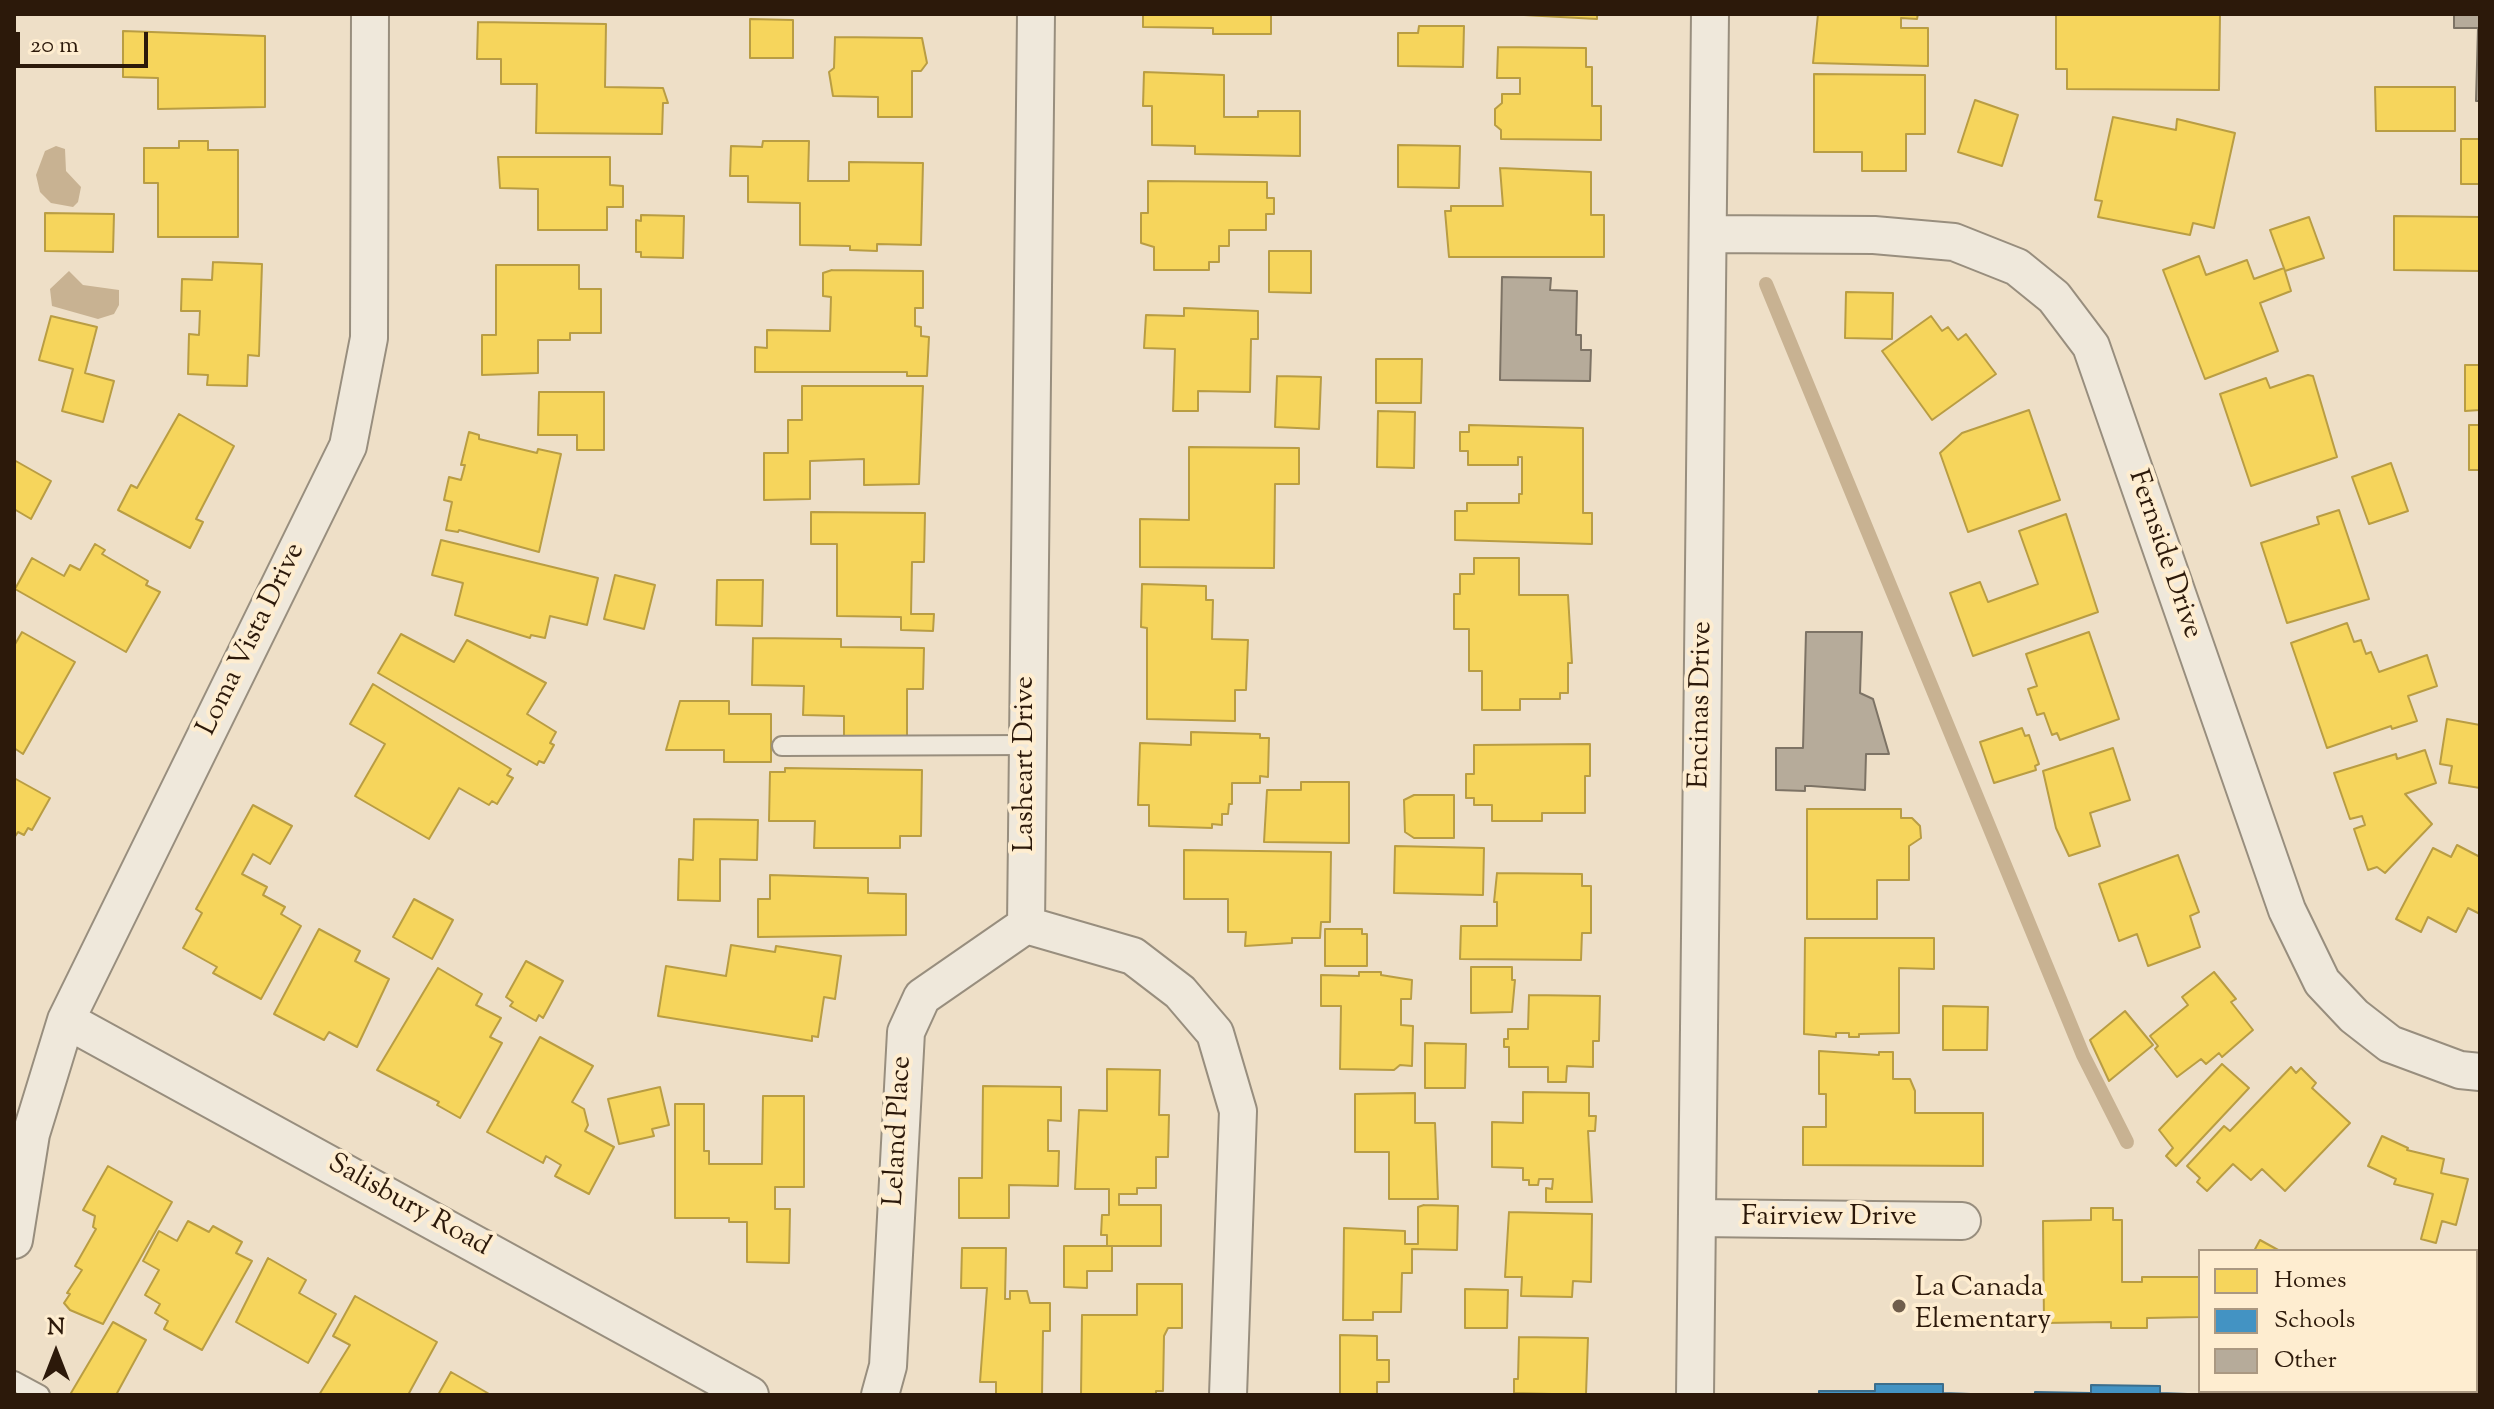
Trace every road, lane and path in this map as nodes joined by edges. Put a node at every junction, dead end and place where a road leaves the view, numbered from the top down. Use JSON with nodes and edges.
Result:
{"nodes":[{"id":1,"x":370,"y":14,"type":"edge"},
{"id":2,"x":1036,"y":14,"type":"edge"},
{"id":3,"x":1710,"y":14,"type":"edge"},
{"id":4,"x":1708,"y":234,"type":"junction"},
{"id":5,"x":1027,"y":745,"type":"junction"},
{"id":6,"x":782,"y":746,"type":"dead end"},
{"id":7,"x":1026,"y":925,"type":"junction"},
{"id":8,"x":66,"y":1020,"type":"junction"},
{"id":9,"x":2480,"y":1072,"type":"edge"},
{"id":10,"x":1697,"y":1218,"type":"junction"},
{"id":11,"x":1962,"y":1221,"type":"dead end"},
{"id":12,"x":14,"y":1240,"type":"edge"},
{"id":13,"x":14,"y":1381,"type":"edge"},
{"id":14,"x":40,"y":1395,"type":"edge"},
{"id":15,"x":750,"y":1395,"type":"edge"},
{"id":16,"x":880,"y":1395,"type":"edge"},
{"id":17,"x":1228,"y":1395,"type":"edge"},
{"id":18,"x":1695,"y":1395,"type":"edge"}],
"edges":[{"from":1,"to":8,"type":"street","name":"Loma Vista Drive"},
{"from":2,"to":5,"type":"street","name":"Lasheart Drive"},
{"from":3,"to":4,"type":"street","name":"Encinas Drive"},
{"from":4,"to":9,"type":"street","name":"Fernside Drive"},
{"from":4,"to":10,"type":"street","name":"Encinas Drive"},
{"from":5,"to":6,"type":"lane"},
{"from":5,"to":7,"type":"street","name":"Lasheart Drive"},
{"from":7,"to":16,"type":"street","name":"Leland Place"},
{"from":7,"to":17,"type":"street"},
{"from":8,"to":12,"type":"street","name":"Loma Vista Drive"},
{"from":8,"to":15,"type":"street","name":"Salisbury Road"},
{"from":10,"to":11,"type":"street","name":"Fairview Drive"},
{"from":10,"to":18,"type":"street","name":"Encinas Drive"},
{"from":13,"to":14,"type":"lane"}]}
